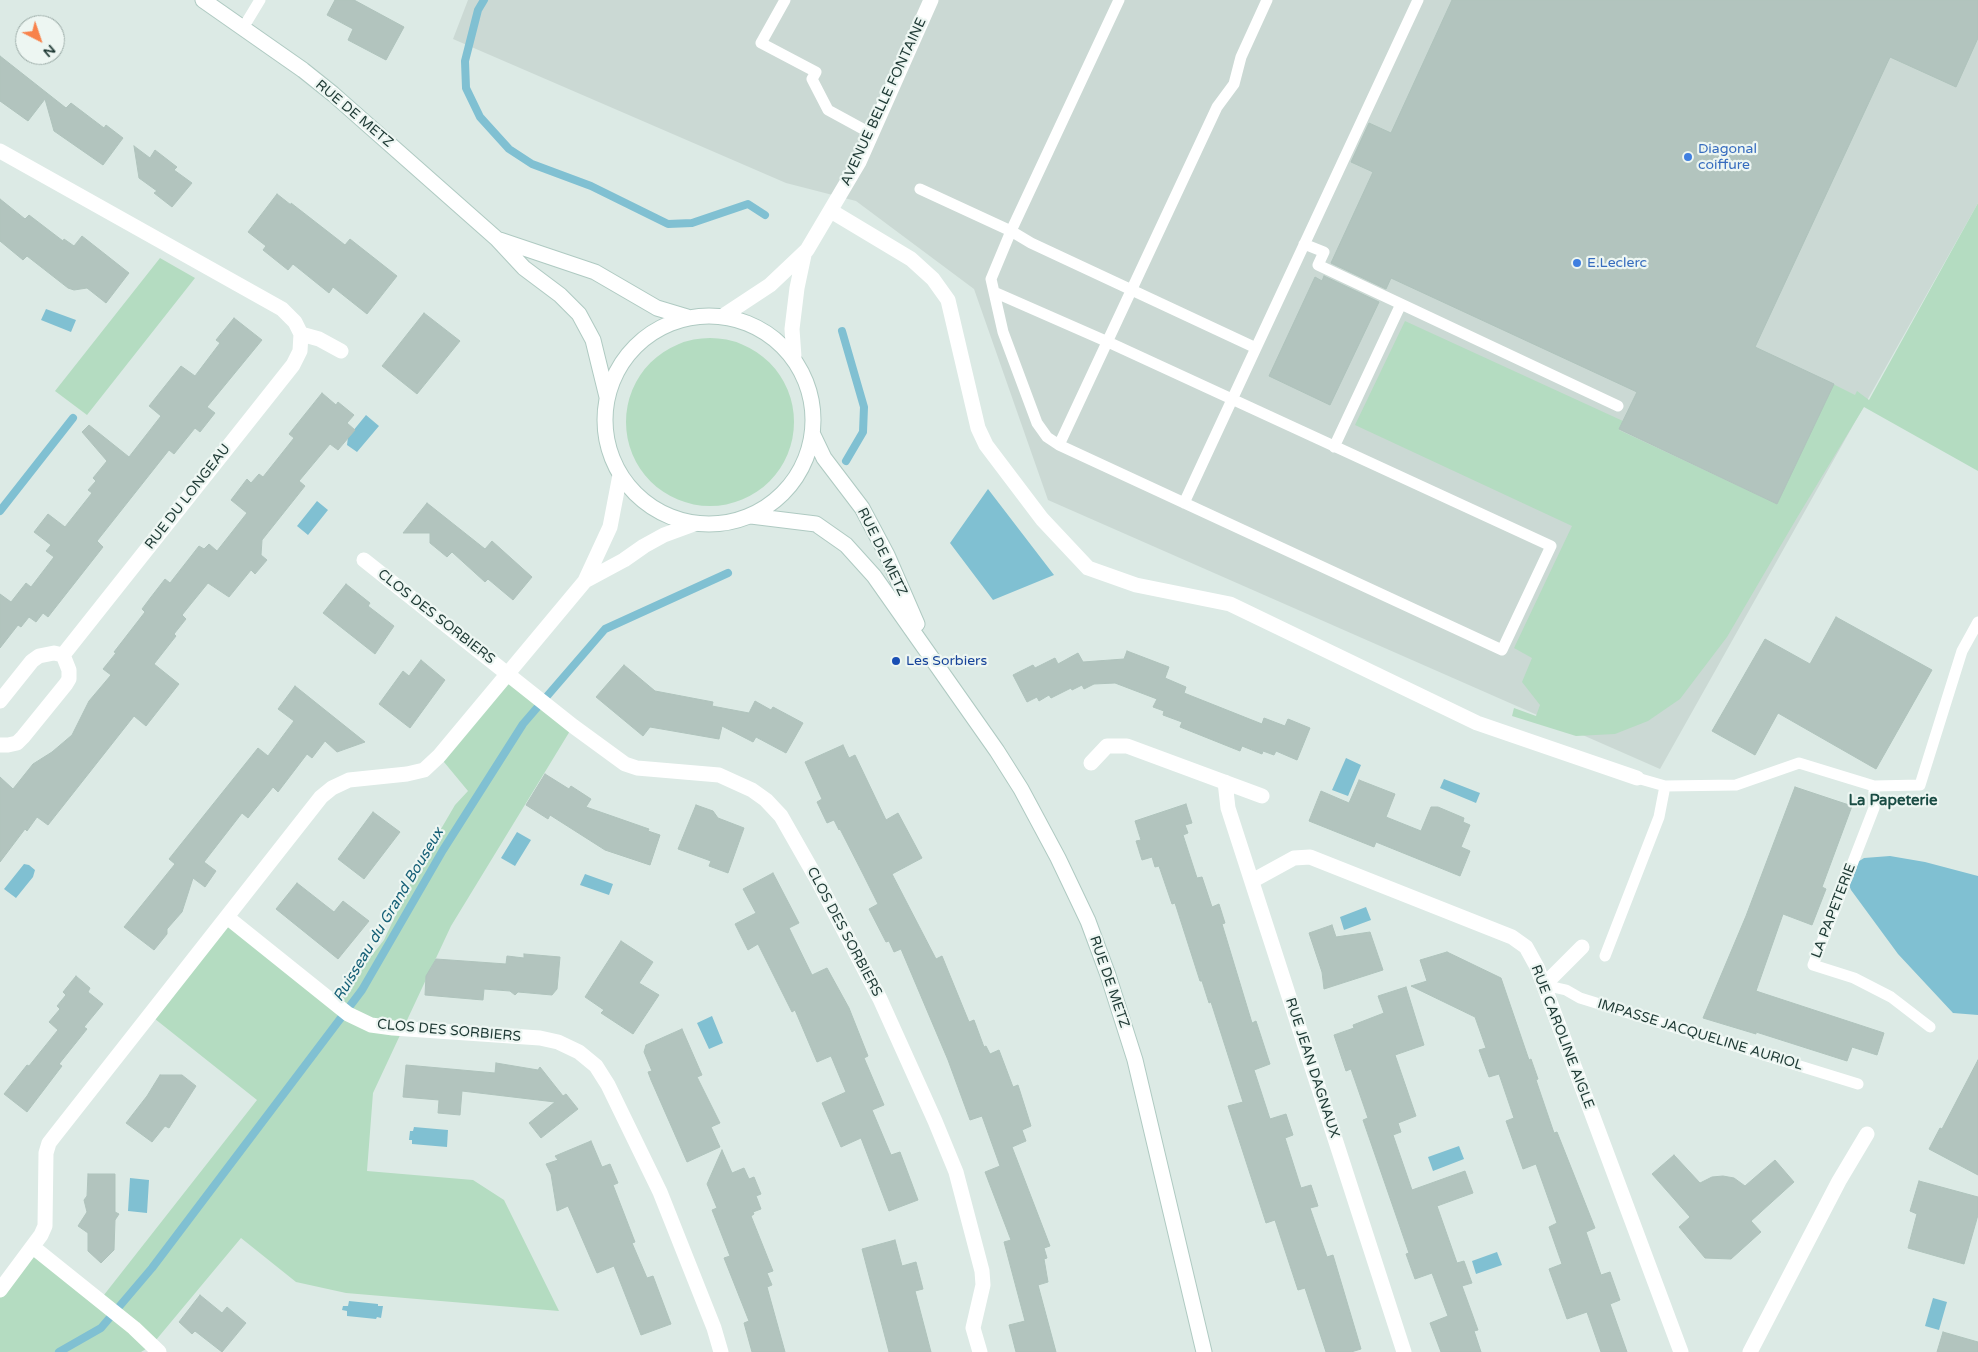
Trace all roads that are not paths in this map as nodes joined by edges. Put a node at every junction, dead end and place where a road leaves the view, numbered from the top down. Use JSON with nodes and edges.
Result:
{"nodes":[{"id":1,"x":202,"y":0,"type":"edge"},
{"id":2,"x":260,"y":0,"type":"edge"},
{"id":3,"x":785,"y":0,"type":"edge"},
{"id":4,"x":931,"y":0,"type":"edge"},
{"id":5,"x":1119,"y":0,"type":"edge"},
{"id":6,"x":1267,"y":0,"type":"edge"},
{"id":7,"x":1418,"y":0,"type":"edge"},
{"id":8,"x":243,"y":28,"type":"junction"},
{"id":9,"x":872,"y":134,"type":"junction"},
{"id":10,"x":0,"y":151,"type":"edge"},
{"id":11,"x":920,"y":188,"type":"dead end"},
{"id":12,"x":831,"y":211,"type":"junction"},
{"id":13,"x":1011,"y":231,"type":"junction"},
{"id":14,"x":497,"y":239,"type":"junction"},
{"id":15,"x":1304,"y":244,"type":"junction"},
{"id":16,"x":804,"y":255,"type":"junction"},
{"id":17,"x":1132,"y":290,"type":"junction"},
{"id":18,"x":994,"y":292,"type":"junction"},
{"id":19,"x":1401,"y":304,"type":"junction"},
{"id":20,"x":723,"y":316,"type":"junction"},
{"id":21,"x":687,"y":318,"type":"junction"},
{"id":22,"x":301,"y":334,"type":"junction"},
{"id":23,"x":1108,"y":342,"type":"junction"},
{"id":24,"x":1256,"y":348,"type":"junction"},
{"id":25,"x":341,"y":351,"type":"dead end"},
{"id":26,"x":794,"y":358,"type":"junction"},
{"id":27,"x":607,"y":397,"type":"junction"},
{"id":28,"x":1232,"y":400,"type":"junction"},
{"id":29,"x":1618,"y":406,"type":"dead end"},
{"id":30,"x":813,"y":435,"type":"junction"},
{"id":31,"x":1059,"y":445,"type":"junction"},
{"id":32,"x":1334,"y":447,"type":"junction"},
{"id":33,"x":620,"y":475,"type":"junction"},
{"id":34,"x":1184,"y":503,"type":"junction"},
{"id":35,"x":751,"y":516,"type":"junction"},
{"id":36,"x":694,"y":524,"type":"junction"},
{"id":37,"x":364,"y":560,"type":"dead end"},
{"id":38,"x":585,"y":581,"type":"junction"},
{"id":39,"x":1978,"y":622,"type":"edge"},
{"id":40,"x":926,"y":648,"type":"junction"},
{"id":41,"x":63,"y":655,"type":"junction"},
{"id":42,"x":507,"y":674,"type":"junction"},
{"id":43,"x":0,"y":701,"type":"edge"},
{"id":44,"x":0,"y":745,"type":"edge"},
{"id":45,"x":1091,"y":763,"type":"dead end"},
{"id":46,"x":1636,"y":778,"type":"joint"},
{"id":47,"x":1225,"y":782,"type":"junction"},
{"id":48,"x":1665,"y":786,"type":"junction"},
{"id":49,"x":1874,"y":786,"type":"junction"},
{"id":50,"x":1262,"y":796,"type":"dead end"},
{"id":51,"x":1252,"y":881,"type":"junction"},
{"id":52,"x":227,"y":917,"type":"junction"},
{"id":53,"x":1582,"y":947,"type":"dead end"},
{"id":54,"x":1604,"y":956,"type":"dead end"},
{"id":55,"x":1544,"y":985,"type":"junction"},
{"id":56,"x":1930,"y":1026,"type":"dead end"},
{"id":57,"x":1858,"y":1084,"type":"dead end"},
{"id":58,"x":1867,"y":1134,"type":"dead end"},
{"id":59,"x":33,"y":1247,"type":"junction"},
{"id":60,"x":0,"y":1290,"type":"edge"},
{"id":61,"x":159,"y":1352,"type":"edge"},
{"id":62,"x":721,"y":1352,"type":"edge"},
{"id":63,"x":980,"y":1352,"type":"edge"},
{"id":64,"x":1204,"y":1352,"type":"edge"},
{"id":65,"x":1404,"y":1352,"type":"edge"},
{"id":66,"x":1681,"y":1352,"type":"edge"},
{"id":67,"x":1750,"y":1352,"type":"edge"}],
"edges":[{"from":1,"to":8,"type":"street","name":"RUE DE METZ"},
{"from":2,"to":8,"type":"lane"},
{"from":3,"to":9,"type":"lane"},
{"from":4,"to":9,"type":"street","name":"AVENUE BELLE FONTAINE"},
{"from":5,"to":13,"type":"lane"},
{"from":6,"to":17,"type":"lane"},
{"from":7,"to":15,"type":"lane"},
{"from":8,"to":14,"type":"street","name":"RUE DE METZ"},
{"from":9,"to":12,"type":"street","name":"AVENUE BELLE FONTAINE"},
{"from":10,"to":22,"type":"street"},
{"from":11,"to":13,"type":"lane"},
{"from":12,"to":16,"type":"street","name":"AVENUE BELLE FONTAINE"},
{"from":12,"to":46,"type":"street"},
{"from":13,"to":17,"type":"lane"},
{"from":13,"to":18,"type":"lane"},
{"from":14,"to":21,"type":"street","name":"RUE DE METZ"},
{"from":14,"to":27,"type":"street","name":"RUE DE METZ"},
{"from":15,"to":19,"type":"lane"},
{"from":15,"to":24,"type":"lane"},
{"from":16,"to":20,"type":"street","name":"AVENUE BELLE FONTAINE"},
{"from":16,"to":26,"type":"street","name":"AVENUE BELLE FONTAINE"},
{"from":17,"to":23,"type":"lane"},
{"from":17,"to":24,"type":"lane"},
{"from":18,"to":23,"type":"lane"},
{"from":18,"to":31,"type":"lane"},
{"from":19,"to":29,"type":"lane"},
{"from":19,"to":32,"type":"lane"},
{"from":20,"to":21,"type":"street"},
{"from":20,"to":26,"type":"street"},
{"from":21,"to":27,"type":"street"},
{"from":22,"to":25,"type":"street"},
{"from":22,"to":41,"type":"street","name":"RUE DU LONGEAU"},
{"from":23,"to":28,"type":"lane"},
{"from":23,"to":31,"type":"lane"},
{"from":24,"to":28,"type":"lane"},
{"from":26,"to":30,"type":"street"},
{"from":27,"to":33,"type":"street"},
{"from":28,"to":32,"type":"lane"},
{"from":28,"to":34,"type":"lane"},
{"from":30,"to":35,"type":"street"},
{"from":30,"to":40,"type":"street","name":"RUE DE METZ"},
{"from":31,"to":34,"type":"lane"},
{"from":32,"to":34,"type":"lane"},
{"from":33,"to":36,"type":"street"},
{"from":33,"to":38,"type":"street","name":"CLOS DES SORBIERS"},
{"from":35,"to":36,"type":"street"},
{"from":35,"to":40,"type":"street","name":"RUE DE METZ"},
{"from":36,"to":38,"type":"street","name":"CLOS DES SORBIERS"},
{"from":37,"to":42,"type":"street","name":"CLOS DES SORBIERS"},
{"from":38,"to":42,"type":"street","name":"CLOS DES SORBIERS"},
{"from":39,"to":49,"type":"lane"},
{"from":40,"to":64,"type":"street","name":"RUE DE METZ"},
{"from":41,"to":43,"type":"street"},
{"from":41,"to":44,"type":"street"},
{"from":42,"to":52,"type":"street","name":"CLOS DES SORBIERS"},
{"from":42,"to":63,"type":"street","name":"CLOS DES SORBIERS"},
{"from":45,"to":47,"type":"street"},
{"from":46,"to":48,"type":"lane"},
{"from":47,"to":50,"type":"street"},
{"from":47,"to":51,"type":"street","name":"RUE JEAN DAGNAUX"},
{"from":48,"to":49,"type":"lane"},
{"from":48,"to":54,"type":"lane"},
{"from":49,"to":56,"type":"lane","name":"LA PAPETERIE"},
{"from":51,"to":55,"type":"street","name":"RUE CAROLINE AIGLE"},
{"from":51,"to":65,"type":"street","name":"RUE JEAN DAGNAUX"},
{"from":52,"to":59,"type":"street","name":"CLOS DES SORBIERS"},
{"from":52,"to":62,"type":"street","name":"CLOS DES SORBIERS"},
{"from":53,"to":55,"type":"street"},
{"from":55,"to":57,"type":"lane","name":"IMPASSE JACQUELINE AURIOL"},
{"from":55,"to":66,"type":"street","name":"RUE CAROLINE AIGLE"},
{"from":58,"to":67,"type":"street"},
{"from":59,"to":60,"type":"street","name":"CLOS DES SORBIERS"},
{"from":59,"to":61,"type":"street"}]}
